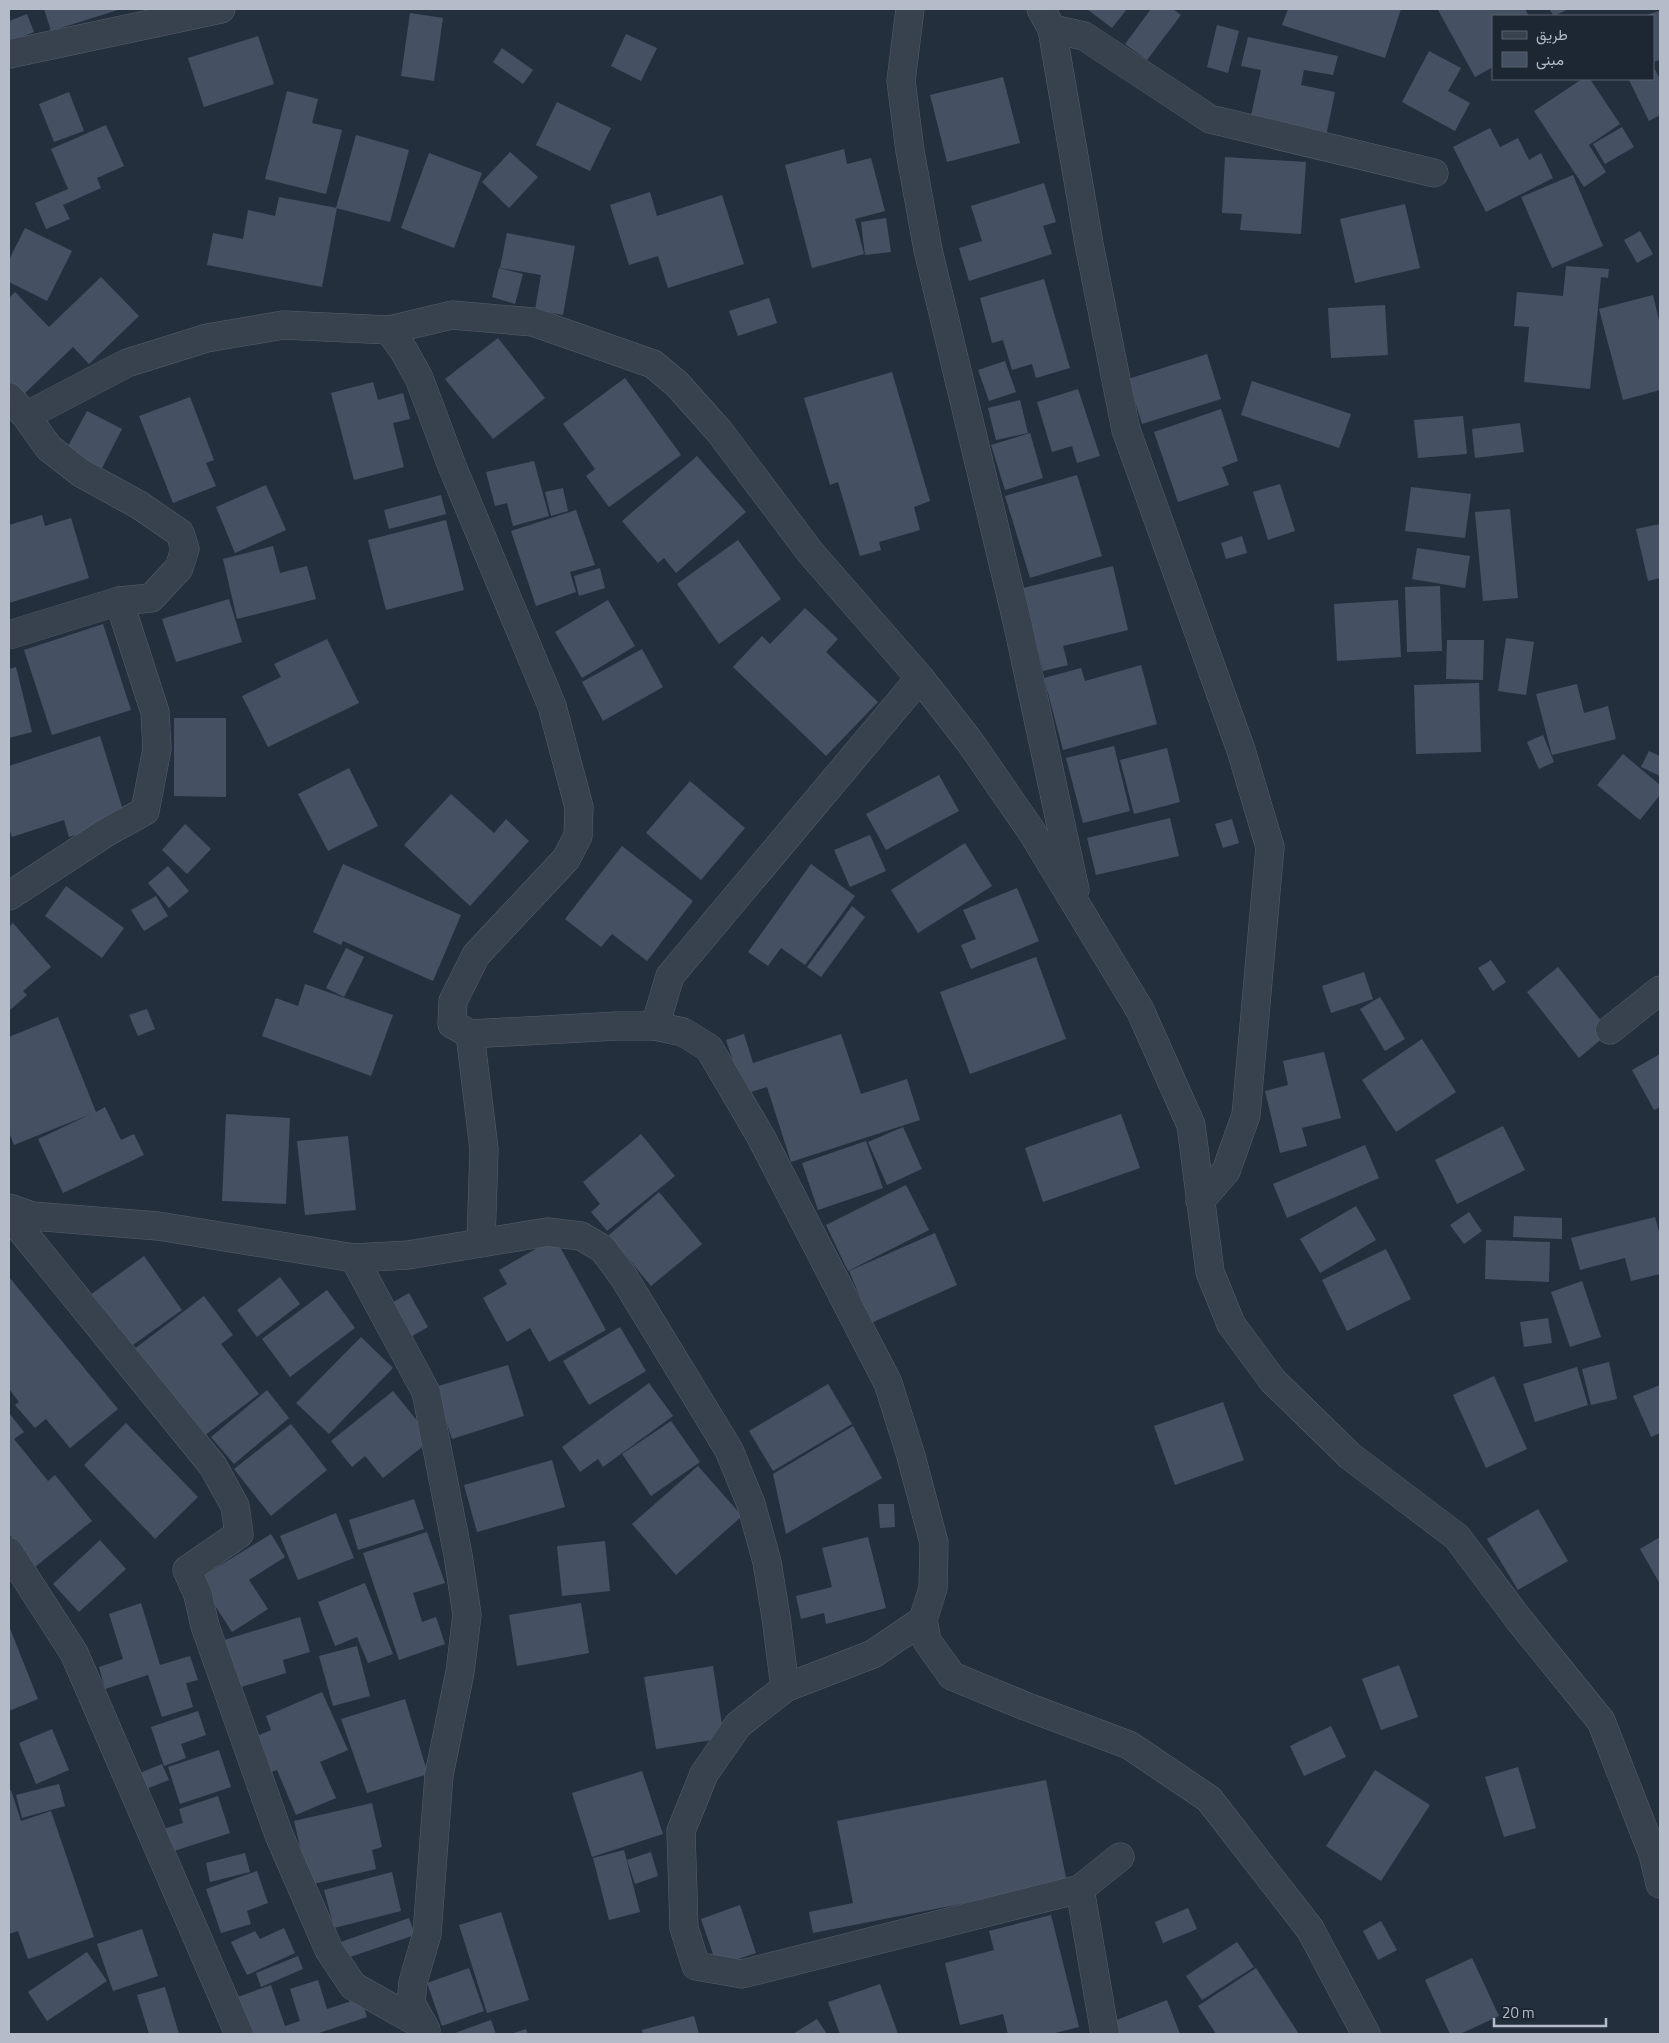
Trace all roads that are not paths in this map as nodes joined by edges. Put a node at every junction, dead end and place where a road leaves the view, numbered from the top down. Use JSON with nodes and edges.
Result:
{"nodes":[{"id":1,"x":221,"y":9,"type":"edge"},
{"id":2,"x":910,"y":9,"type":"edge"},
{"id":3,"x":1047,"y":19,"type":"edge"},
{"id":4,"x":9,"y":54,"type":"edge"},
{"id":5,"x":1434,"y":173,"type":"dead end"},
{"id":6,"x":389,"y":330,"type":"junction"},
{"id":7,"x":17,"y":407,"type":"edge"},
{"id":8,"x":119,"y":601,"type":"junction"},
{"id":9,"x":9,"y":635,"type":"edge"},
{"id":10,"x":920,"y":678,"type":"junction"},
{"id":11,"x":9,"y":896,"type":"edge"},
{"id":12,"x":1080,"y":912,"type":"junction"},
{"id":13,"x":1660,"y":990,"type":"edge"},
{"id":14,"x":655,"y":1026,"type":"junction"},
{"id":15,"x":1610,"y":1030,"type":"dead end"},
{"id":16,"x":470,"y":1034,"type":"junction"},
{"id":17,"x":1200,"y":1201,"type":"junction"},
{"id":18,"x":9,"y":1208,"type":"edge"},
{"id":19,"x":9,"y":1215,"type":"edge"},
{"id":20,"x":481,"y":1243,"type":"junction"},
{"id":21,"x":354,"y":1258,"type":"junction"},
{"id":22,"x":9,"y":1552,"type":"edge"},
{"id":23,"x":922,"y":1620,"type":"junction"},
{"id":24,"x":784,"y":1688,"type":"junction"},
{"id":25,"x":1120,"y":1856,"type":"dead end"},
{"id":26,"x":1660,"y":1884,"type":"edge"},
{"id":27,"x":1080,"y":1889,"type":"junction"},
{"id":28,"x":426,"y":2030,"type":"edge"},
{"id":29,"x":238,"y":2034,"type":"edge"},
{"id":30,"x":1105,"y":2034,"type":"edge"},
{"id":31,"x":1366,"y":2034,"type":"edge"}],
"edges":[{"from":1,"to":4,"type":"street"},
{"from":2,"to":12,"type":"street"},
{"from":3,"to":5,"type":"street"},
{"from":3,"to":17,"type":"street"},
{"from":6,"to":7,"type":"street"},
{"from":6,"to":10,"type":"street"},
{"from":6,"to":16,"type":"street"},
{"from":7,"to":8,"type":"street"},
{"from":8,"to":9,"type":"street"},
{"from":8,"to":11,"type":"street"},
{"from":10,"to":12,"type":"street"},
{"from":10,"to":14,"type":"street"},
{"from":12,"to":17,"type":"street"},
{"from":13,"to":15,"type":"street"},
{"from":14,"to":16,"type":"street"},
{"from":14,"to":23,"type":"street"},
{"from":16,"to":20,"type":"street"},
{"from":17,"to":26,"type":"street"},
{"from":18,"to":21,"type":"street"},
{"from":19,"to":28,"type":"street"},
{"from":20,"to":21,"type":"street"},
{"from":20,"to":24,"type":"street"},
{"from":21,"to":28,"type":"street"},
{"from":22,"to":29,"type":"street"},
{"from":23,"to":24,"type":"street"},
{"from":23,"to":31,"type":"street"},
{"from":24,"to":27,"type":"street"},
{"from":25,"to":27,"type":"street"},
{"from":27,"to":30,"type":"street"}]}
